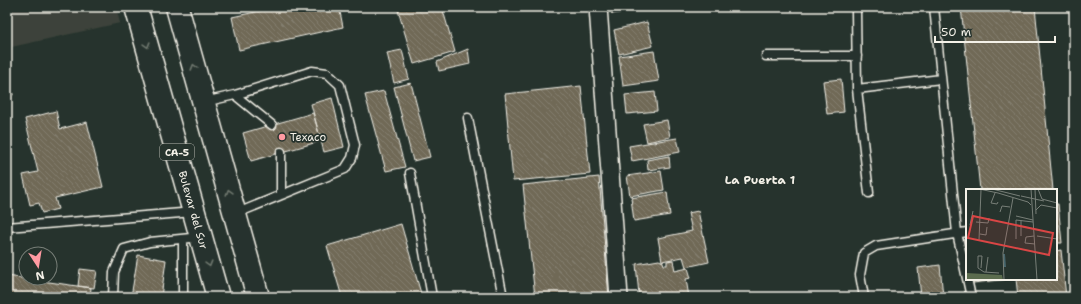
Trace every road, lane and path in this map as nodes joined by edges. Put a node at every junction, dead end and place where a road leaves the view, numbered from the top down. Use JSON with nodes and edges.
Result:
{"nodes":[{"id":1,"x":136,"y":7,"type":"edge"},
{"id":2,"x":177,"y":7,"type":"edge"},
{"id":3,"x":598,"y":7,"type":"edge"},
{"id":4,"x":934,"y":7,"type":"edge"},
{"id":5,"x":856,"y":9,"type":"dead end"},
{"id":6,"x":766,"y":56,"type":"dead end"},
{"id":7,"x":857,"y":56,"type":"junction"},
{"id":8,"x":941,"y":79,"type":"junction"},
{"id":9,"x":857,"y":89,"type":"junction"},
{"id":10,"x":235,"y":95,"type":"junction"},
{"id":11,"x":204,"y":102,"type":"junction"},
{"id":12,"x":468,"y":118,"type":"dead end"},
{"id":13,"x":272,"y":125,"type":"dead end"},
{"id":14,"x":281,"y":152,"type":"dead end"},
{"id":15,"x":410,"y":173,"type":"dead end"},
{"id":16,"x":869,"y":193,"type":"dead end"},
{"id":17,"x":281,"y":195,"type":"junction"},
{"id":18,"x":194,"y":212,"type":"junction"},
{"id":19,"x":235,"y":214,"type":"junction"},
{"id":20,"x":7,"y":227,"type":"edge"},
{"id":21,"x":966,"y":232,"type":"edge"},
{"id":22,"x":957,"y":234,"type":"junction"},
{"id":23,"x":192,"y":238,"type":"junction"},
{"id":24,"x":966,"y":274,"type":"edge"},
{"id":25,"x":967,"y":280,"type":"edge"},
{"id":26,"x":113,"y":297,"type":"edge"},
{"id":27,"x":183,"y":297,"type":"edge"},
{"id":28,"x":218,"y":297,"type":"edge"},
{"id":29,"x":258,"y":297,"type":"edge"},
{"id":30,"x":432,"y":297,"type":"edge"},
{"id":31,"x":503,"y":297,"type":"edge"},
{"id":32,"x":619,"y":297,"type":"edge"},
{"id":33,"x":864,"y":297,"type":"edge"},
{"id":34,"x":971,"y":297,"type":"edge"}],
"edges":[{"from":1,"to":18,"type":"highway","name":"Bulevar del Sur","number":"CA-5","one_way":true},
{"from":11,"to":2,"type":"highway","one_way":true},
{"from":3,"to":32,"type":"street"},
{"from":4,"to":8,"type":"lane"},
{"from":5,"to":7,"type":"lane"},
{"from":6,"to":7,"type":"lane"},
{"from":7,"to":9,"type":"lane"},
{"from":8,"to":9,"type":"lane"},
{"from":8,"to":22,"type":"lane"},
{"from":9,"to":16,"type":"lane"},
{"from":10,"to":11,"type":"lane"},
{"from":10,"to":13,"type":"lane"},
{"from":10,"to":17,"type":"lane"},
{"from":19,"to":11,"type":"highway","one_way":true},
{"from":12,"to":31,"type":"lane"},
{"from":14,"to":17,"type":"lane"},
{"from":15,"to":30,"type":"lane"},
{"from":17,"to":19,"type":"lane"},
{"from":18,"to":20,"type":"lane"},
{"from":18,"to":23,"type":"highway","name":"Bulevar del Sur","number":"CA-5"},
{"from":19,"to":29,"type":"highway"},
{"from":21,"to":22,"type":"lane"},
{"from":22,"to":24,"type":"lane"},
{"from":22,"to":33,"type":"lane"},
{"from":23,"to":26,"type":"lane"},
{"from":23,"to":27,"type":"lane"},
{"from":23,"to":28,"type":"highway","name":"Bulevar del Sur","number":"CA-5","one_way":true},
{"from":25,"to":34,"type":"lane"}]}
